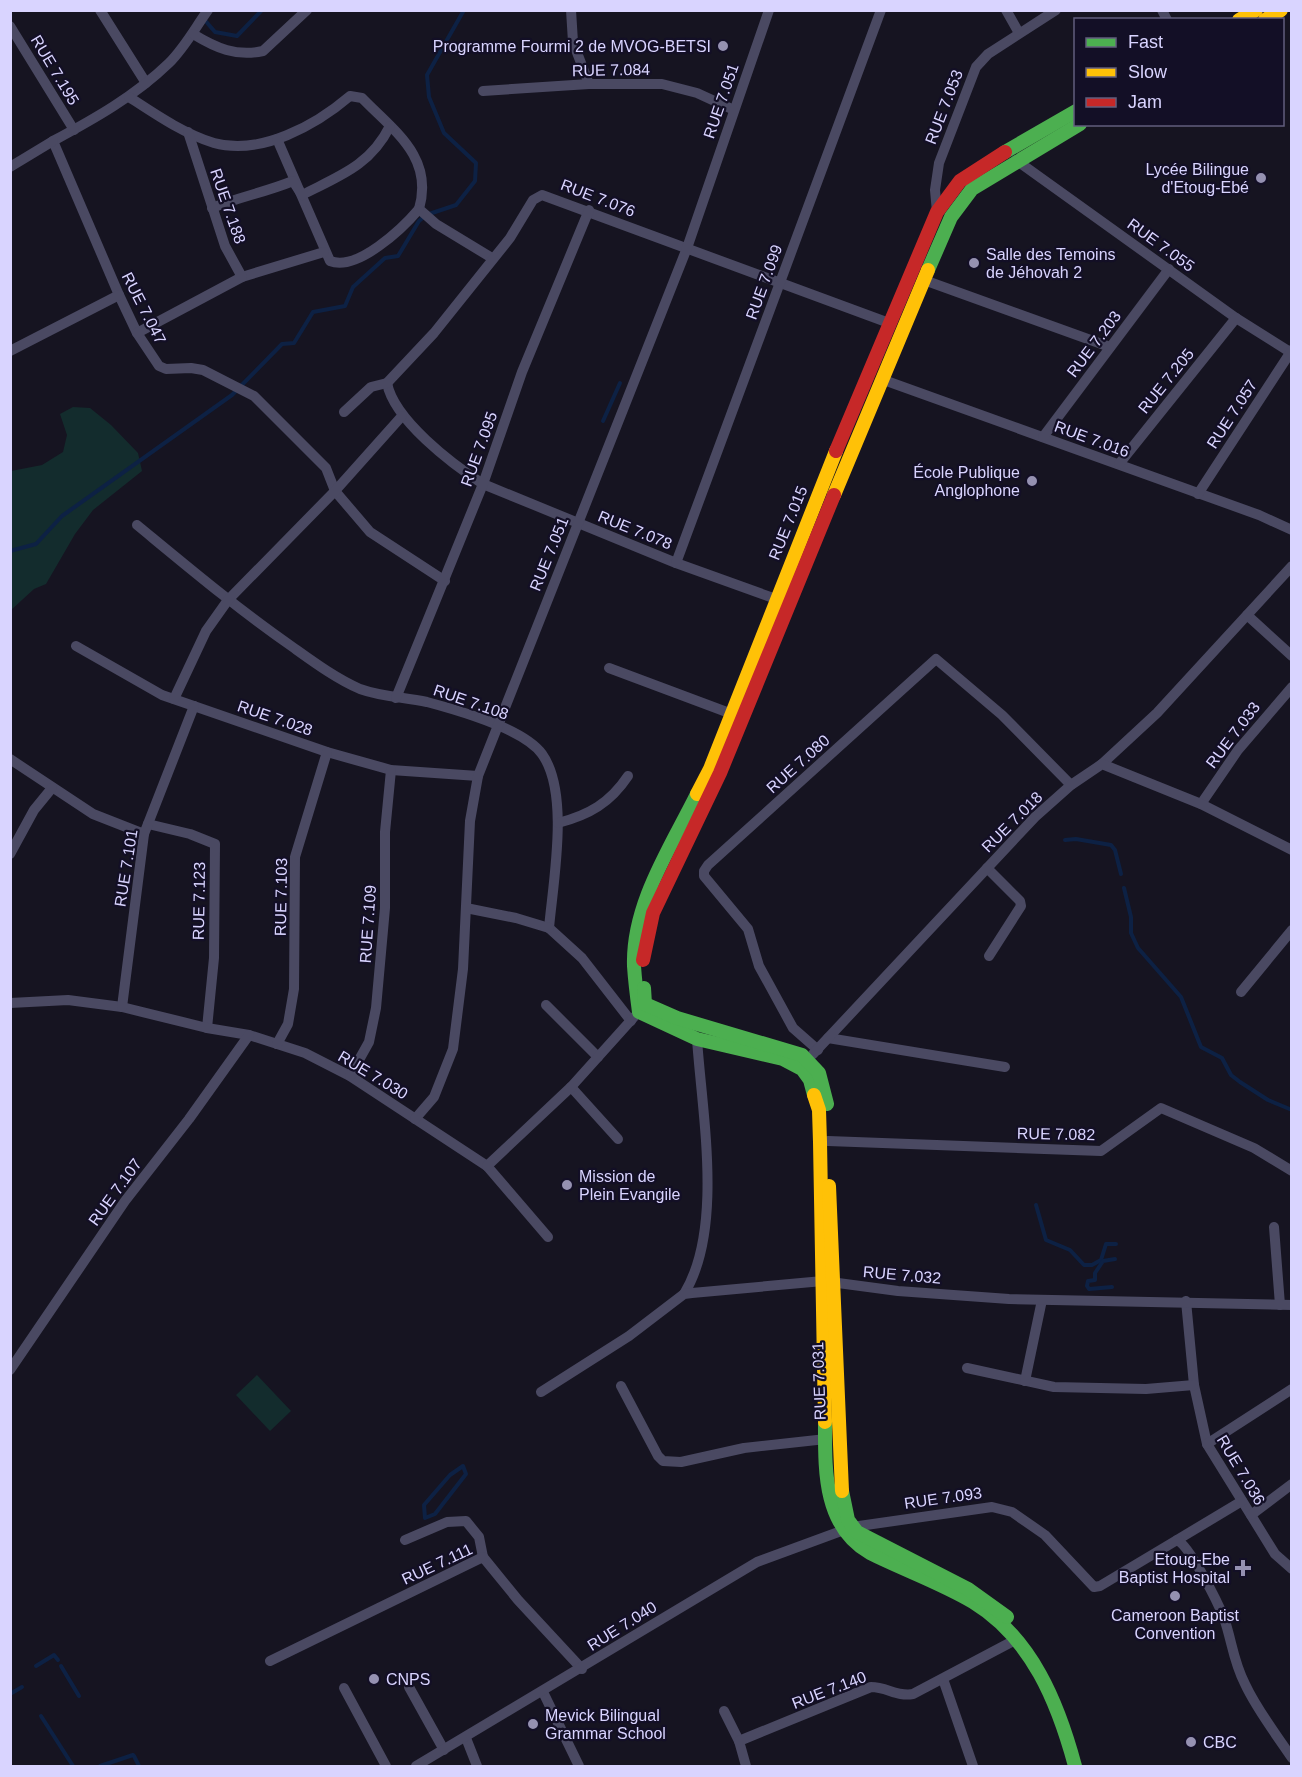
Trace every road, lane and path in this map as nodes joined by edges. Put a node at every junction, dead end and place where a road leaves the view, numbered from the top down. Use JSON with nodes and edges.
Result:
{"nodes":[{"id":1,"x":100,"y":10,"type":"edge"},
{"id":2,"x":307,"y":10,"type":"edge"},
{"id":3,"x":571,"y":10,"type":"edge"},
{"id":4,"x":769,"y":10,"type":"edge"},
{"id":5,"x":881,"y":10,"type":"edge"},
{"id":6,"x":1006,"y":10,"type":"edge"},
{"id":7,"x":1056,"y":10,"type":"edge"},
{"id":8,"x":1256,"y":10,"type":"edge"},
{"id":9,"x":201,"y":13,"type":"edge"},
{"id":10,"x":1242,"y":18,"type":"edge"},
{"id":11,"x":10,"y":26,"type":"edge"},
{"id":12,"x":1019,"y":33,"type":"junction"},
{"id":13,"x":194,"y":34,"type":"junction"},
{"id":14,"x":146,"y":83,"type":"junction"},
{"id":15,"x":589,"y":84,"type":"junction"},
{"id":16,"x":483,"y":91,"type":"dead end"},
{"id":17,"x":129,"y":97,"type":"junction"},
{"id":18,"x":734,"y":110,"type":"junction"},
{"id":19,"x":1074,"y":112,"type":"edge"},
{"id":20,"x":390,"y":126,"type":"junction"},
{"id":21,"x":1076,"y":126,"type":"edge"},
{"id":22,"x":74,"y":130,"type":"junction"},
{"id":23,"x":188,"y":132,"type":"junction"},
{"id":24,"x":277,"y":139,"type":"junction"},
{"id":25,"x":53,"y":141,"type":"junction"},
{"id":26,"x":1016,"y":160,"type":"junction"},
{"id":27,"x":10,"y":167,"type":"edge"},
{"id":28,"x":302,"y":195,"type":"junction"},
{"id":29,"x":212,"y":208,"type":"junction"},
{"id":30,"x":419,"y":209,"type":"junction"},
{"id":31,"x":589,"y":210,"type":"junction"},
{"id":32,"x":937,"y":212,"type":"junction"},
{"id":33,"x":687,"y":248,"type":"junction"},
{"id":34,"x":324,"y":252,"type":"junction"},
{"id":35,"x":492,"y":258,"type":"junction"},
{"id":36,"x":1169,"y":269,"type":"junction"},
{"id":37,"x":242,"y":277,"type":"junction"},
{"id":38,"x":924,"y":280,"type":"junction"},
{"id":39,"x":779,"y":284,"type":"junction"},
{"id":40,"x":118,"y":295,"type":"junction"},
{"id":41,"x":1236,"y":318,"type":"junction"},
{"id":42,"x":889,"y":323,"type":"junction"},
{"id":43,"x":137,"y":333,"type":"junction"},
{"id":44,"x":1110,"y":348,"type":"junction"},
{"id":45,"x":10,"y":351,"type":"edge"},
{"id":46,"x":1291,"y":351,"type":"edge"},
{"id":47,"x":881,"y":379,"type":"junction"},
{"id":48,"x":387,"y":383,"type":"junction"},
{"id":49,"x":345,"y":412,"type":"dead end"},
{"id":50,"x":402,"y":416,"type":"junction"},
{"id":51,"x":1043,"y":437,"type":"junction"},
{"id":52,"x":1119,"y":464,"type":"junction"},
{"id":53,"x":483,"y":484,"type":"junction"},
{"id":54,"x":335,"y":491,"type":"junction"},
{"id":55,"x":1198,"y":494,"type":"junction"},
{"id":56,"x":578,"y":523,"type":"junction"},
{"id":57,"x":137,"y":525,"type":"dead end"},
{"id":58,"x":1292,"y":530,"type":"edge"},
{"id":59,"x":676,"y":563,"type":"junction"},
{"id":60,"x":1292,"y":566,"type":"edge"},
{"id":61,"x":445,"y":581,"type":"junction"},
{"id":62,"x":776,"y":599,"type":"junction"},
{"id":63,"x":228,"y":600,"type":"junction"},
{"id":64,"x":1247,"y":615,"type":"junction"},
{"id":65,"x":76,"y":646,"type":"dead end"},
{"id":66,"x":1292,"y":656,"type":"edge"},
{"id":67,"x":609,"y":668,"type":"dead end"},
{"id":68,"x":1292,"y":687,"type":"edge"},
{"id":69,"x":396,"y":698,"type":"junction"},
{"id":70,"x":174,"y":699,"type":"junction"},
{"id":71,"x":194,"y":706,"type":"junction"},
{"id":72,"x":732,"y":714,"type":"junction"},
{"id":73,"x":497,"y":725,"type":"junction"},
{"id":74,"x":327,"y":752,"type":"junction"},
{"id":75,"x":10,"y":759,"type":"edge"},
{"id":76,"x":1102,"y":764,"type":"junction"},
{"id":77,"x":391,"y":770,"type":"junction"},
{"id":78,"x":478,"y":776,"type":"junction"},
{"id":79,"x":628,"y":776,"type":"dead end"},
{"id":80,"x":1071,"y":785,"type":"junction"},
{"id":81,"x":52,"y":788,"type":"junction"},
{"id":82,"x":1201,"y":804,"type":"junction"},
{"id":83,"x":558,"y":823,"type":"junction"},
{"id":84,"x":146,"y":829,"type":"junction"},
{"id":85,"x":1292,"y":850,"type":"edge"},
{"id":86,"x":10,"y":854,"type":"edge"},
{"id":87,"x":987,"y":868,"type":"junction"},
{"id":88,"x":466,"y":908,"type":"junction"},
{"id":89,"x":549,"y":928,"type":"junction"},
{"id":90,"x":1292,"y":930,"type":"edge"},
{"id":91,"x":989,"y":956,"type":"dead end"},
{"id":92,"x":1241,"y":992,"type":"dead end"},
{"id":93,"x":10,"y":1004,"type":"edge"},
{"id":94,"x":546,"y":1005,"type":"dead end"},
{"id":95,"x":122,"y":1007,"type":"junction"},
{"id":96,"x":638,"y":1012,"type":"junction"},
{"id":97,"x":207,"y":1028,"type":"junction"},
{"id":98,"x":249,"y":1035,"type":"junction"},
{"id":99,"x":828,"y":1038,"type":"junction"},
{"id":100,"x":697,"y":1039,"type":"junction"},
{"id":101,"x":277,"y":1044,"type":"junction"},
{"id":102,"x":813,"y":1054,"type":"junction"},
{"id":103,"x":598,"y":1057,"type":"junction"},
{"id":104,"x":1005,"y":1067,"type":"dead end"},
{"id":105,"x":350,"y":1076,"type":"junction"},
{"id":106,"x":571,"y":1087,"type":"junction"},
{"id":107,"x":416,"y":1119,"type":"junction"},
{"id":108,"x":618,"y":1139,"type":"dead end"},
{"id":109,"x":828,"y":1141,"type":"junction"},
{"id":110,"x":487,"y":1166,"type":"junction"},
{"id":111,"x":1292,"y":1171,"type":"edge"},
{"id":112,"x":1274,"y":1227,"type":"dead end"},
{"id":113,"x":548,"y":1237,"type":"dead end"},
{"id":114,"x":828,"y":1282,"type":"junction"},
{"id":115,"x":684,"y":1294,"type":"junction"},
{"id":116,"x":1042,"y":1300,"type":"junction"},
{"id":117,"x":1186,"y":1301,"type":"junction"},
{"id":118,"x":1280,"y":1305,"type":"junction"},
{"id":119,"x":1292,"y":1305,"type":"edge"},
{"id":120,"x":967,"y":1368,"type":"dead end"},
{"id":121,"x":10,"y":1370,"type":"edge"},
{"id":122,"x":1024,"y":1381,"type":"junction"},
{"id":123,"x":1194,"y":1385,"type":"junction"},
{"id":124,"x":621,"y":1386,"type":"dead end"},
{"id":125,"x":1292,"y":1389,"type":"edge"},
{"id":126,"x":541,"y":1392,"type":"dead end"},
{"id":127,"x":826,"y":1438,"type":"junction"},
{"id":128,"x":1207,"y":1444,"type":"junction"},
{"id":129,"x":1292,"y":1484,"type":"edge"},
{"id":130,"x":1242,"y":1501,"type":"junction"},
{"id":131,"x":1251,"y":1515,"type":"junction"},
{"id":132,"x":847,"y":1529,"type":"junction"},
{"id":133,"x":405,"y":1540,"type":"dead end"},
{"id":134,"x":1177,"y":1540,"type":"junction"},
{"id":135,"x":483,"y":1557,"type":"junction"},
{"id":136,"x":1292,"y":1569,"type":"edge"},
{"id":137,"x":1017,"y":1639,"type":"junction"},
{"id":138,"x":270,"y":1661,"type":"dead end"},
{"id":139,"x":582,"y":1669,"type":"junction"},
{"id":140,"x":944,"y":1679,"type":"junction"},
{"id":141,"x":409,"y":1687,"type":"dead end"},
{"id":142,"x":344,"y":1688,"type":"dead end"},
{"id":143,"x":543,"y":1692,"type":"junction"},
{"id":144,"x":724,"y":1711,"type":"dead end"},
{"id":145,"x":466,"y":1737,"type":"junction"},
{"id":146,"x":739,"y":1742,"type":"junction"},
{"id":147,"x":444,"y":1750,"type":"junction"},
{"id":148,"x":1292,"y":1758,"type":"edge"},
{"id":149,"x":386,"y":1767,"type":"edge"},
{"id":150,"x":416,"y":1767,"type":"edge"},
{"id":151,"x":477,"y":1767,"type":"edge"},
{"id":152,"x":579,"y":1767,"type":"edge"},
{"id":153,"x":746,"y":1767,"type":"edge"},
{"id":154,"x":973,"y":1767,"type":"edge"},
{"id":155,"x":1075,"y":1767,"type":"edge"},
{"id":156,"x":1083,"y":1767,"type":"edge"}],
"edges":[{"from":1,"to":14,"type":"street"},
{"from":2,"to":13,"type":"street"},
{"from":3,"to":15,"type":"street"},
{"from":4,"to":18,"type":"street","name":"RUE 7.051"},
{"from":5,"to":39,"type":"street","name":"RUE 7.099"},
{"from":6,"to":12,"type":"street"},
{"from":7,"to":12,"type":"street","name":"RUE 7.053"},
{"from":8,"to":10,"type":"main road"},
{"from":9,"to":13,"type":"street"},
{"from":11,"to":22,"type":"street","name":"RUE 7.195"},
{"from":12,"to":32,"type":"street","name":"RUE 7.053"},
{"from":13,"to":14,"type":"street"},
{"from":14,"to":17,"type":"street"},
{"from":15,"to":16,"type":"street","name":"RUE 7.084"},
{"from":15,"to":18,"type":"street","name":"RUE 7.084"},
{"from":17,"to":22,"type":"street"},
{"from":17,"to":23,"type":"street"},
{"from":18,"to":33,"type":"street","name":"RUE 7.051"},
{"from":19,"to":32,"type":"main road","name":"RUE 7.015"},
{"from":20,"to":24,"type":"street"},
{"from":20,"to":28,"type":"street"},
{"from":20,"to":30,"type":"street"},
{"from":21,"to":26,"type":"main road","name":"RUE 7.015"},
{"from":22,"to":25,"type":"street"},
{"from":23,"to":24,"type":"street"},
{"from":23,"to":29,"type":"street","name":"RUE 7.188"},
{"from":24,"to":28,"type":"street"},
{"from":25,"to":27,"type":"street"},
{"from":25,"to":40,"type":"street","name":"RUE 7.047"},
{"from":26,"to":36,"type":"street","name":"RUE 7.055"},
{"from":26,"to":38,"type":"main road","name":"RUE 7.015"},
{"from":28,"to":29,"type":"street"},
{"from":28,"to":34,"type":"street"},
{"from":29,"to":37,"type":"street","name":"RUE 7.188"},
{"from":30,"to":34,"type":"street"},
{"from":30,"to":35,"type":"street"},
{"from":31,"to":33,"type":"street","name":"RUE 7.076"},
{"from":31,"to":35,"type":"street","name":"RUE 7.076"},
{"from":31,"to":53,"type":"street","name":"RUE 7.095"},
{"from":32,"to":42,"type":"main road","name":"RUE 7.015"},
{"from":33,"to":39,"type":"street","name":"RUE 7.076"},
{"from":33,"to":56,"type":"street","name":"RUE 7.051"},
{"from":34,"to":37,"type":"street"},
{"from":35,"to":48,"type":"street","name":"RUE 7.076"},
{"from":36,"to":41,"type":"street","name":"RUE 7.055"},
{"from":36,"to":44,"type":"street","name":"RUE 7.203"},
{"from":37,"to":43,"type":"street"},
{"from":38,"to":44,"type":"street"},
{"from":38,"to":47,"type":"main road","name":"RUE 7.015"},
{"from":39,"to":42,"type":"street","name":"RUE 7.076"},
{"from":39,"to":59,"type":"street","name":"RUE 7.099"},
{"from":40,"to":43,"type":"street","name":"RUE 7.047"},
{"from":40,"to":45,"type":"street"},
{"from":41,"to":46,"type":"street","name":"RUE 7.055"},
{"from":41,"to":52,"type":"street","name":"RUE 7.205"},
{"from":42,"to":62,"type":"main road","name":"RUE 7.015"},
{"from":43,"to":54,"type":"street","name":"RUE 7.047"},
{"from":44,"to":51,"type":"street","name":"RUE 7.203"},
{"from":46,"to":55,"type":"street","name":"RUE 7.057"},
{"from":47,"to":51,"type":"street","name":"RUE 7.016"},
{"from":47,"to":96,"type":"main road","name":"RUE 7.015"},
{"from":48,"to":49,"type":"street","name":"RUE 7.076"},
{"from":48,"to":50,"type":"street","name":"RUE 7.078"},
{"from":50,"to":53,"type":"street","name":"RUE 7.078"},
{"from":50,"to":54,"type":"street"},
{"from":51,"to":52,"type":"street","name":"RUE 7.016"},
{"from":52,"to":55,"type":"street","name":"RUE 7.016"},
{"from":53,"to":56,"type":"street","name":"RUE 7.078"},
{"from":53,"to":61,"type":"street","name":"RUE 7.095"},
{"from":54,"to":61,"type":"street","name":"RUE 7.047"},
{"from":54,"to":63,"type":"street"},
{"from":55,"to":58,"type":"street","name":"RUE 7.016"},
{"from":56,"to":59,"type":"street","name":"RUE 7.078"},
{"from":56,"to":73,"type":"street","name":"RUE 7.051"},
{"from":57,"to":63,"type":"street","name":"RUE 7.108"},
{"from":59,"to":62,"type":"street","name":"RUE 7.078"},
{"from":60,"to":64,"type":"street"},
{"from":61,"to":69,"type":"street","name":"RUE 7.095"},
{"from":62,"to":72,"type":"main road","name":"RUE 7.015"},
{"from":63,"to":69,"type":"street","name":"RUE 7.108"},
{"from":63,"to":70,"type":"street"},
{"from":64,"to":66,"type":"street"},
{"from":64,"to":76,"type":"street"},
{"from":65,"to":70,"type":"street","name":"RUE 7.028"},
{"from":67,"to":72,"type":"street"},
{"from":68,"to":82,"type":"street","name":"RUE 7.033"},
{"from":69,"to":73,"type":"street","name":"RUE 7.108"},
{"from":70,"to":71,"type":"street","name":"RUE 7.028"},
{"from":71,"to":74,"type":"street","name":"RUE 7.028"},
{"from":71,"to":84,"type":"street","name":"RUE 7.101"},
{"from":72,"to":96,"type":"main road","name":"RUE 7.015"},
{"from":73,"to":78,"type":"street","name":"RUE 7.051"},
{"from":73,"to":83,"type":"street","name":"RUE 7.108"},
{"from":74,"to":77,"type":"street","name":"RUE 7.028"},
{"from":74,"to":101,"type":"street","name":"RUE 7.103"},
{"from":75,"to":81,"type":"street","name":"RUE 7.123"},
{"from":76,"to":80,"type":"street","name":"RUE 7.018"},
{"from":76,"to":82,"type":"street"},
{"from":77,"to":78,"type":"street","name":"RUE 7.028"},
{"from":77,"to":105,"type":"street","name":"RUE 7.109"},
{"from":78,"to":88,"type":"street","name":"RUE 7.051"},
{"from":79,"to":83,"type":"street"},
{"from":80,"to":87,"type":"street","name":"RUE 7.018"},
{"from":80,"to":102,"type":"street","name":"RUE 7.080"},
{"from":81,"to":84,"type":"street","name":"RUE 7.123"},
{"from":81,"to":86,"type":"street"},
{"from":82,"to":85,"type":"street"},
{"from":83,"to":89,"type":"street","name":"RUE 7.108"},
{"from":84,"to":95,"type":"street","name":"RUE 7.101"},
{"from":84,"to":97,"type":"street","name":"RUE 7.123"},
{"from":87,"to":91,"type":"street"},
{"from":87,"to":99,"type":"street","name":"RUE 7.018"},
{"from":88,"to":89,"type":"street"},
{"from":88,"to":107,"type":"street","name":"RUE 7.051"},
{"from":89,"to":96,"type":"street"},
{"from":90,"to":92,"type":"street"},
{"from":93,"to":95,"type":"street","name":"RUE 7.030"},
{"from":94,"to":103,"type":"street"},
{"from":95,"to":97,"type":"street","name":"RUE 7.030"},
{"from":96,"to":100,"type":"main road","name":"RUE 7.031"},
{"from":96,"to":102,"type":"main road"},
{"from":96,"to":103,"type":"street"},
{"from":97,"to":98,"type":"street","name":"RUE 7.030"},
{"from":98,"to":101,"type":"street","name":"RUE 7.030"},
{"from":98,"to":121,"type":"street","name":"RUE 7.107"},
{"from":99,"to":102,"type":"street","name":"RUE 7.018"},
{"from":99,"to":104,"type":"street"},
{"from":100,"to":114,"type":"main road","name":"RUE 7.031"},
{"from":100,"to":115,"type":"street"},
{"from":101,"to":105,"type":"street","name":"RUE 7.030"},
{"from":102,"to":109,"type":"main road","name":"RUE 7.031"},
{"from":103,"to":106,"type":"street"},
{"from":105,"to":107,"type":"street","name":"RUE 7.030"},
{"from":106,"to":108,"type":"street"},
{"from":106,"to":110,"type":"street"},
{"from":107,"to":110,"type":"street","name":"RUE 7.030"},
{"from":109,"to":111,"type":"street","name":"RUE 7.082"},
{"from":109,"to":114,"type":"main road","name":"RUE 7.031"},
{"from":110,"to":113,"type":"street","name":"RUE 7.030"},
{"from":112,"to":118,"type":"street"},
{"from":114,"to":115,"type":"street","name":"RUE 7.032"},
{"from":114,"to":116,"type":"street","name":"RUE 7.032"},
{"from":114,"to":127,"type":"main road","name":"RUE 7.031"},
{"from":114,"to":132,"type":"main road","name":"RUE 7.031"},
{"from":115,"to":126,"type":"street"},
{"from":116,"to":117,"type":"street","name":"RUE 7.032"},
{"from":116,"to":122,"type":"street"},
{"from":117,"to":118,"type":"street","name":"RUE 7.032"},
{"from":117,"to":123,"type":"street","name":"RUE 7.036"},
{"from":118,"to":119,"type":"street","name":"RUE 7.032"},
{"from":120,"to":122,"type":"street"},
{"from":122,"to":123,"type":"street"},
{"from":123,"to":128,"type":"street","name":"RUE 7.036"},
{"from":124,"to":127,"type":"street"},
{"from":125,"to":128,"type":"street"},
{"from":127,"to":132,"type":"main road","name":"RUE 7.031"},
{"from":128,"to":130,"type":"street","name":"RUE 7.036"},
{"from":129,"to":131,"type":"street"},
{"from":130,"to":131,"type":"street","name":"RUE 7.036"},
{"from":130,"to":134,"type":"street"},
{"from":131,"to":136,"type":"street","name":"RUE 7.036"},
{"from":132,"to":134,"type":"street","name":"RUE 7.093"},
{"from":132,"to":137,"type":"main road","name":"RUE 7.031"},
{"from":132,"to":139,"type":"street","name":"RUE 7.040"},
{"from":132,"to":156,"type":"main road"},
{"from":133,"to":135,"type":"street"},
{"from":134,"to":148,"type":"street"},
{"from":135,"to":138,"type":"street","name":"RUE 7.111"},
{"from":135,"to":139,"type":"street","name":"RUE 7.111"},
{"from":137,"to":140,"type":"street","name":"RUE 7.140"},
{"from":137,"to":155,"type":"main road","name":"RUE 7.031"},
{"from":139,"to":143,"type":"street","name":"RUE 7.040"},
{"from":140,"to":146,"type":"street","name":"RUE 7.140"},
{"from":140,"to":154,"type":"street"},
{"from":141,"to":147,"type":"street"},
{"from":142,"to":149,"type":"street"},
{"from":143,"to":145,"type":"street","name":"RUE 7.040"},
{"from":143,"to":152,"type":"street"},
{"from":144,"to":146,"type":"street"},
{"from":145,"to":147,"type":"street","name":"RUE 7.040"},
{"from":145,"to":151,"type":"street"},
{"from":146,"to":153,"type":"street"},
{"from":147,"to":150,"type":"street","name":"RUE 7.040"}]}
